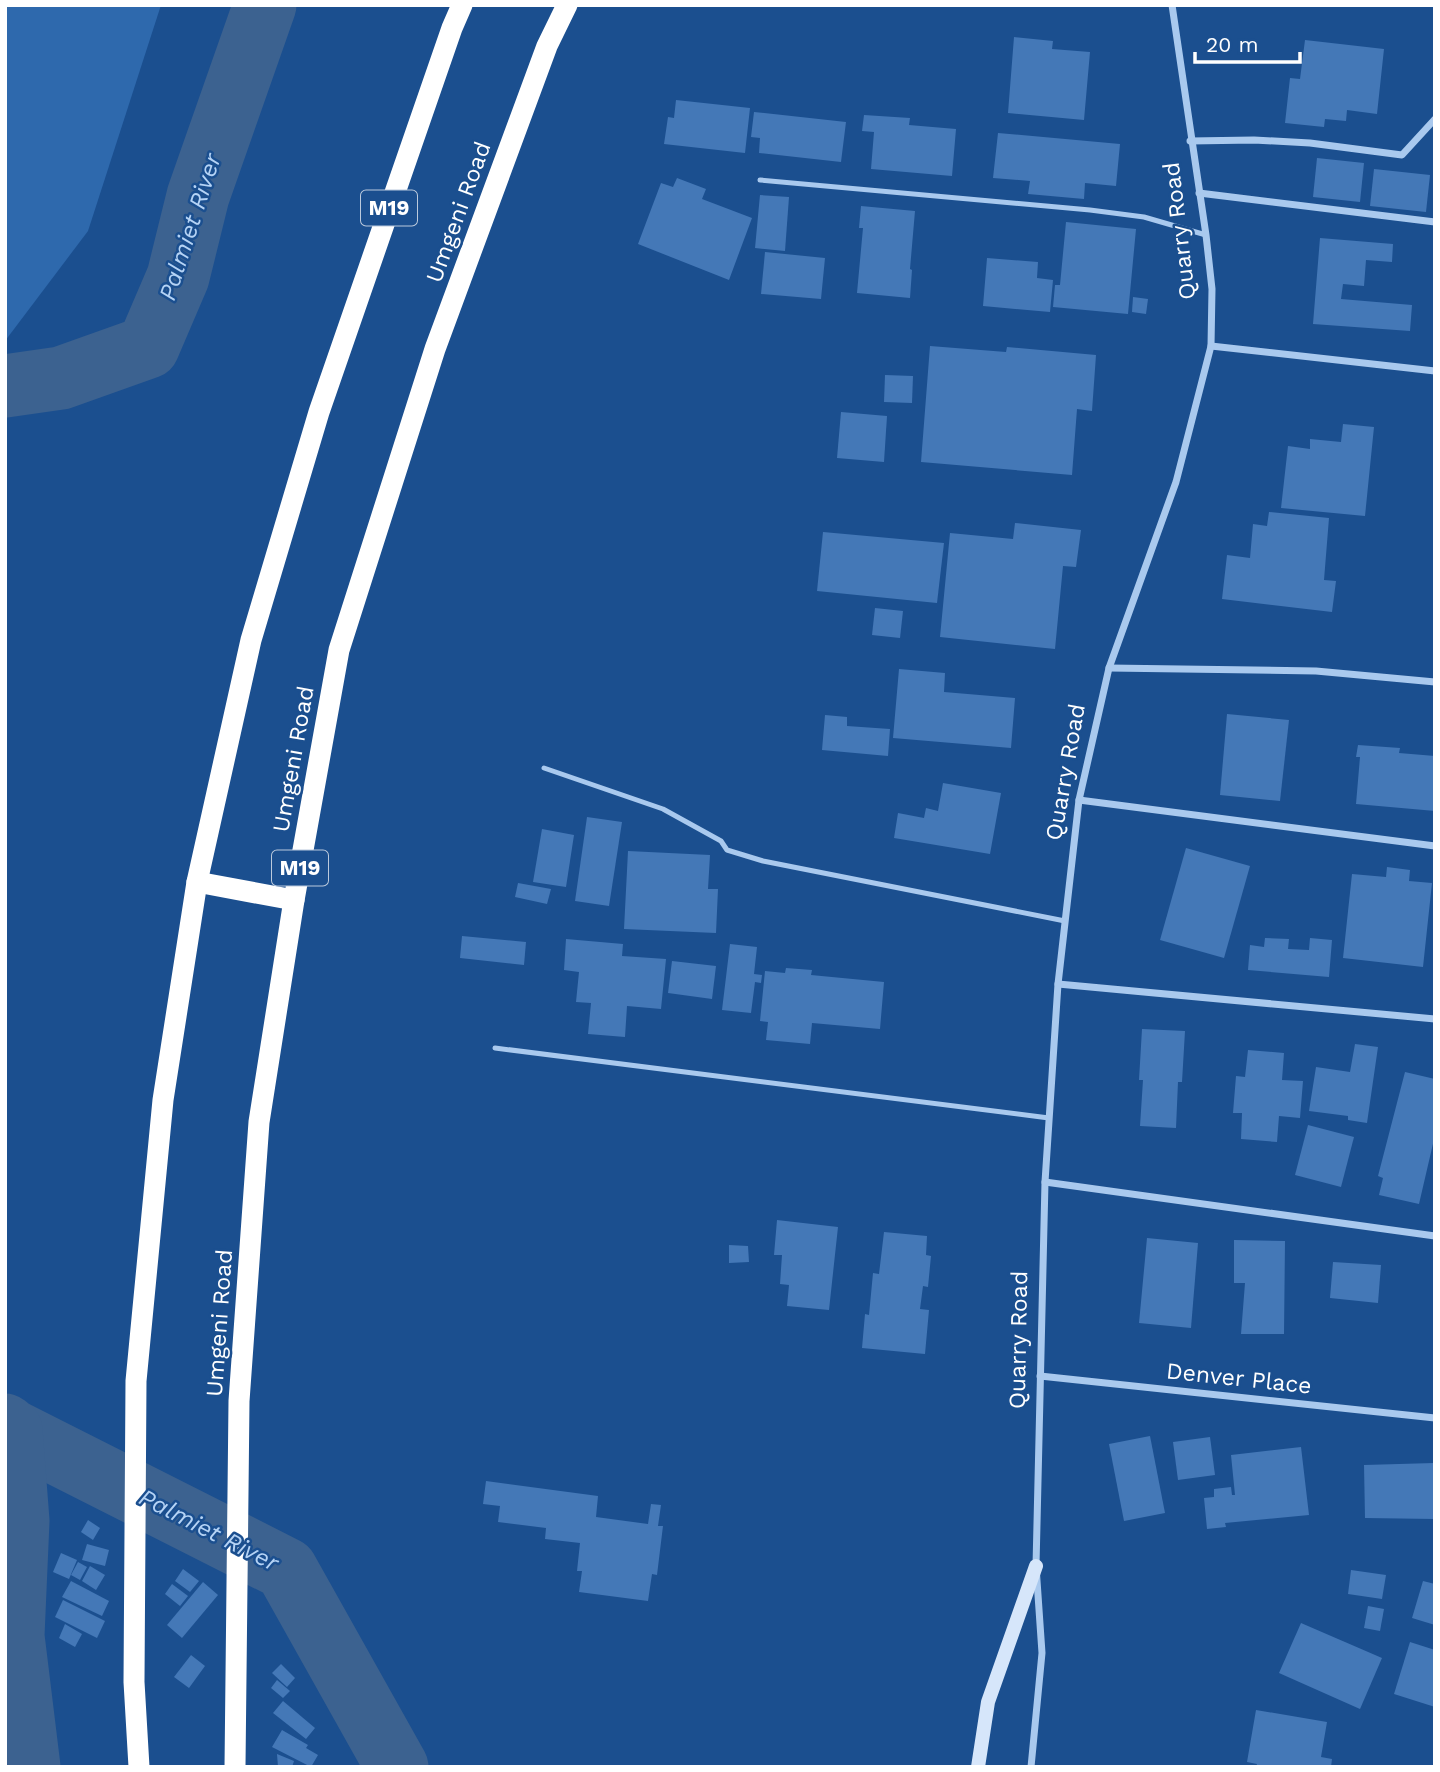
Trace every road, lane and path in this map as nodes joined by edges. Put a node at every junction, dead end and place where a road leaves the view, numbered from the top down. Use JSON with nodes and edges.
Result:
{"nodes":[{"id":1,"x":462,"y":5,"type":"edge"},
{"id":2,"x":566,"y":5,"type":"edge"},
{"id":3,"x":1172,"y":5,"type":"edge"},
{"id":4,"x":1435,"y":119,"type":"edge"},
{"id":5,"x":1191,"y":141,"type":"junction"},
{"id":6,"x":760,"y":180,"type":"dead end"},
{"id":7,"x":1199,"y":193,"type":"junction"},
{"id":8,"x":1435,"y":222,"type":"edge"},
{"id":9,"x":1206,"y":235,"type":"junction"},
{"id":10,"x":1211,"y":346,"type":"junction"},
{"id":11,"x":1435,"y":371,"type":"edge"},
{"id":12,"x":1109,"y":668,"type":"junction"},
{"id":13,"x":1435,"y":682,"type":"edge"},
{"id":14,"x":544,"y":768,"type":"dead end"},
{"id":15,"x":1079,"y":800,"type":"junction"},
{"id":16,"x":1435,"y":846,"type":"edge"},
{"id":17,"x":197,"y":881,"type":"junction"},
{"id":18,"x":294,"y":900,"type":"junction"},
{"id":19,"x":1065,"y":921,"type":"junction"},
{"id":20,"x":1058,"y":984,"type":"junction"},
{"id":21,"x":1435,"y":1019,"type":"edge"},
{"id":22,"x":495,"y":1048,"type":"dead end"},
{"id":23,"x":1049,"y":1118,"type":"junction"},
{"id":24,"x":1045,"y":1182,"type":"junction"},
{"id":25,"x":1435,"y":1236,"type":"edge"},
{"id":26,"x":1040,"y":1376,"type":"junction"},
{"id":27,"x":1435,"y":1418,"type":"edge"},
{"id":28,"x":1036,"y":1566,"type":"junction"},
{"id":29,"x":235,"y":1761,"type":"edge"},
{"id":30,"x":139,"y":1767,"type":"edge"},
{"id":31,"x":978,"y":1767,"type":"edge"},
{"id":32,"x":1031,"y":1767,"type":"edge"}],
"edges":[{"from":1,"to":17,"type":"highway","number":"M19"},
{"from":2,"to":18,"type":"highway","name":"Umgeni Road","number":"M19"},
{"from":3,"to":5,"type":"street","name":"Quarry Road"},
{"from":4,"to":5,"type":"street"},
{"from":5,"to":7,"type":"street","name":"Quarry Road"},
{"from":6,"to":9,"type":"lane"},
{"from":7,"to":8,"type":"street"},
{"from":7,"to":9,"type":"street","name":"Quarry Road"},
{"from":9,"to":10,"type":"street","name":"Quarry Road"},
{"from":10,"to":11,"type":"street"},
{"from":10,"to":12,"type":"street","name":"Quarry Road"},
{"from":12,"to":13,"type":"street"},
{"from":12,"to":15,"type":"street","name":"Quarry Road"},
{"from":14,"to":19,"type":"lane"},
{"from":15,"to":16,"type":"street"},
{"from":15,"to":19,"type":"street","name":"Quarry Road"},
{"from":17,"to":18,"type":"highway"},
{"from":17,"to":30,"type":"highway","number":"M19"},
{"from":18,"to":29,"type":"highway","name":"Umgeni Road","number":"M19"},
{"from":19,"to":20,"type":"street","name":"Quarry Road"},
{"from":20,"to":21,"type":"street"},
{"from":20,"to":23,"type":"street","name":"Quarry Road"},
{"from":22,"to":23,"type":"lane"},
{"from":23,"to":24,"type":"street","name":"Quarry Road"},
{"from":24,"to":25,"type":"street"},
{"from":24,"to":26,"type":"street","name":"Quarry Road"},
{"from":26,"to":27,"type":"street","name":"Denver Place"},
{"from":26,"to":28,"type":"street","name":"Quarry Road"},
{"from":28,"to":31,"type":"street","name":"Quarry Road"},
{"from":28,"to":32,"type":"street","name":"Quarry Road"}]}
